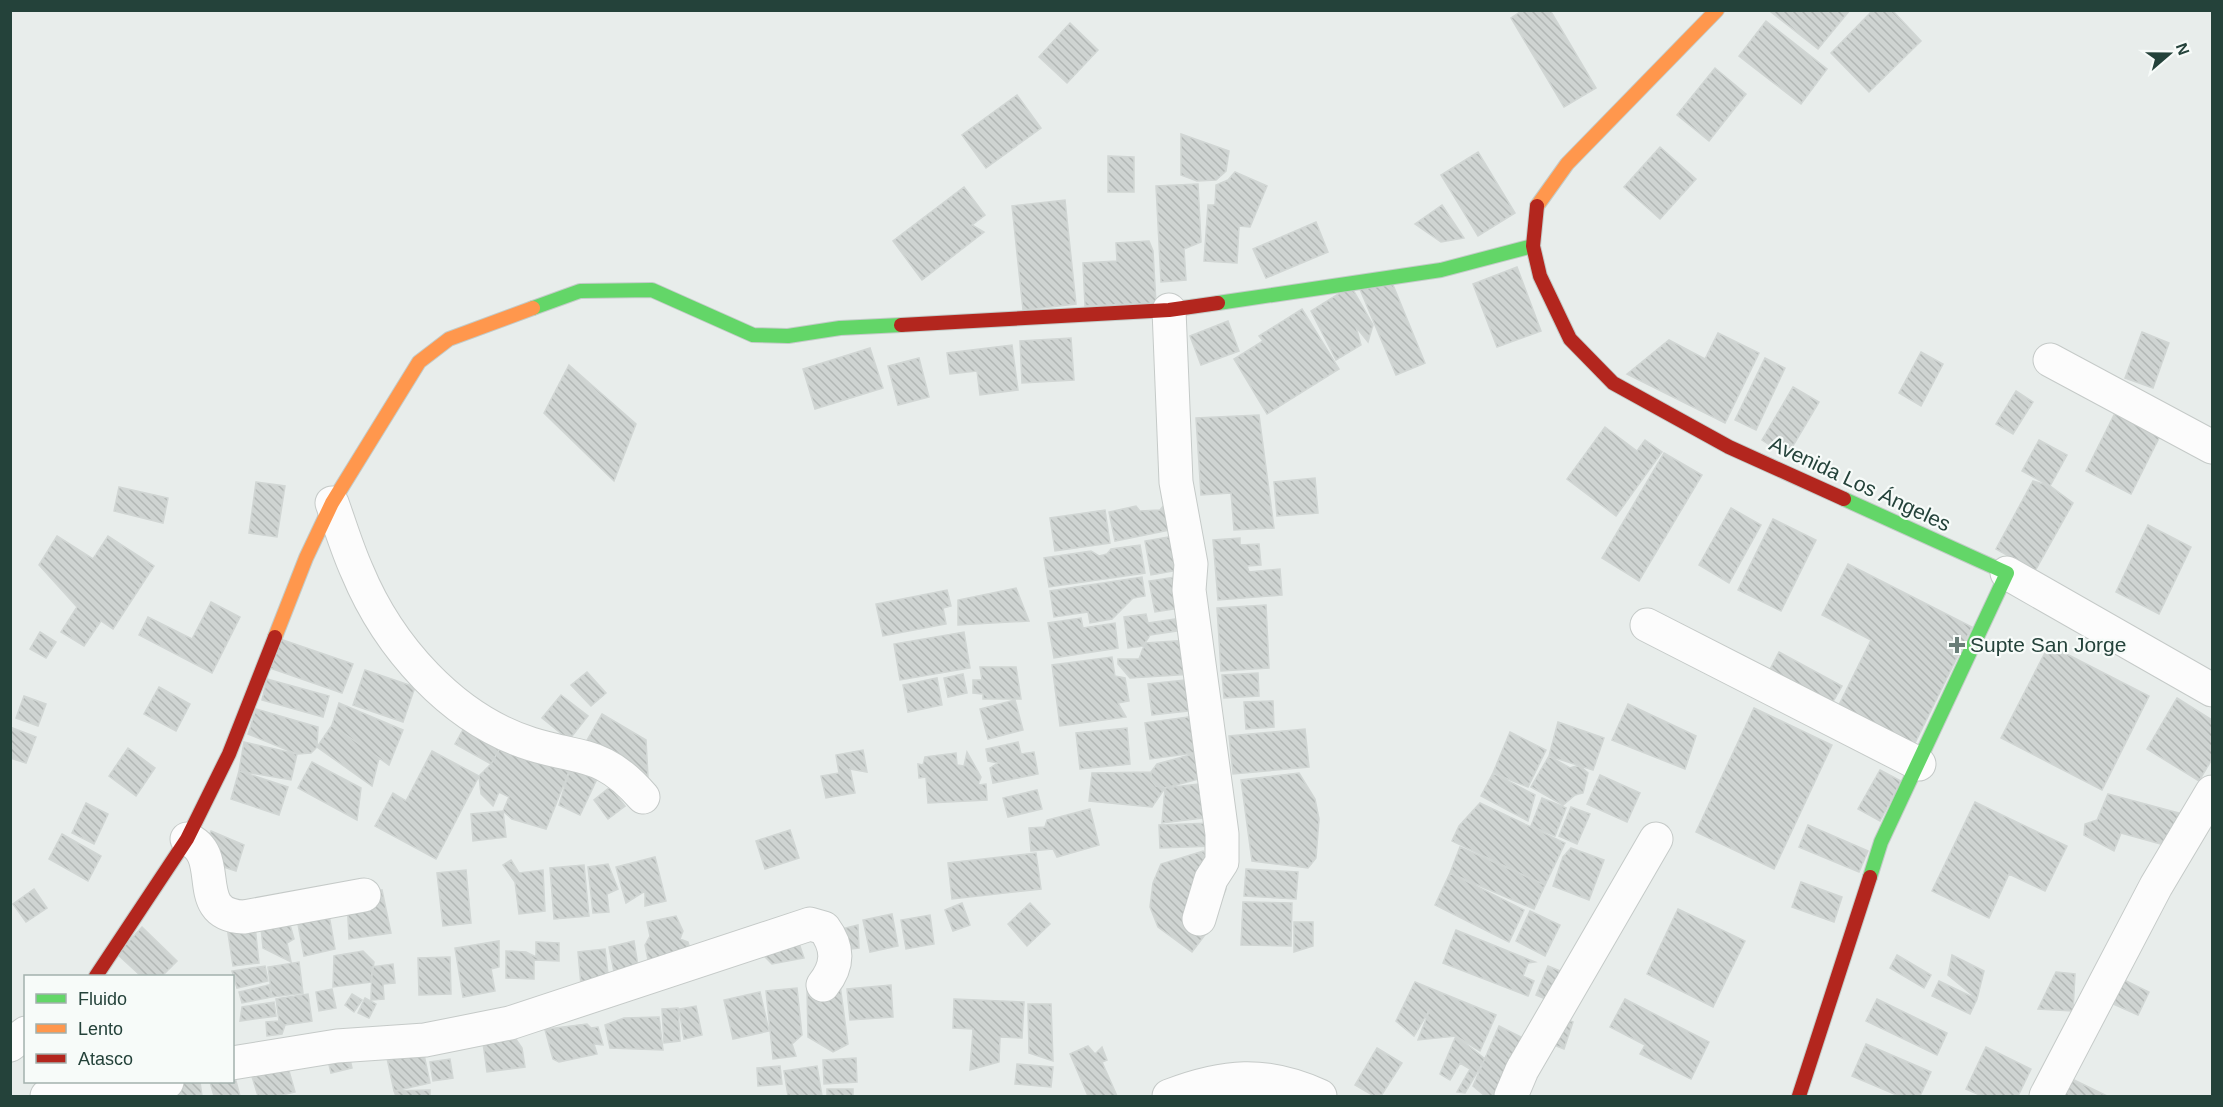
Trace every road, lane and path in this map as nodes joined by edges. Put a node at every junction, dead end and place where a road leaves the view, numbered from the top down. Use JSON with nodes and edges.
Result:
{"nodes":[{"id":1,"x":1717,"y":10,"type":"edge"},
{"id":2,"x":1533,"y":246,"type":"junction"},
{"id":3,"x":1169,"y":310,"type":"junction"},
{"id":4,"x":2050,"y":360,"type":"dead end"},
{"id":5,"x":2212,"y":447,"type":"edge"},
{"id":6,"x":332,"y":502,"type":"junction"},
{"id":7,"x":2007,"y":573,"type":"junction"},
{"id":8,"x":1647,"y":625,"type":"dead end"},
{"id":9,"x":2212,"y":690,"type":"edge"},
{"id":10,"x":1919,"y":764,"type":"junction"},
{"id":11,"x":2212,"y":792,"type":"edge"},
{"id":12,"x":643,"y":797,"type":"dead end"},
{"id":13,"x":187,"y":839,"type":"junction"},
{"id":14,"x":1656,"y":839,"type":"dead end"},
{"id":15,"x":364,"y":895,"type":"dead end"},
{"id":16,"x":1199,"y":919,"type":"dead end"},
{"id":17,"x":97,"y":975,"type":"edge"},
{"id":18,"x":823,"y":985,"type":"dead end"},
{"id":19,"x":24,"y":1034,"type":"edge"},
{"id":20,"x":10,"y":1045,"type":"edge"},
{"id":21,"x":234,"y":1063,"type":"edge"},
{"id":22,"x":162,"y":1083,"type":"edge"},
{"id":23,"x":47,"y":1096,"type":"edge"},
{"id":24,"x":1169,"y":1096,"type":"edge"},
{"id":25,"x":1320,"y":1096,"type":"edge"},
{"id":26,"x":1511,"y":1096,"type":"edge"},
{"id":27,"x":1799,"y":1096,"type":"edge"},
{"id":28,"x":2046,"y":1096,"type":"edge"}],
"edges":[{"from":1,"to":2,"type":"street","name":"Avenida Los Ángeles"},
{"from":2,"to":3,"type":"street"},
{"from":2,"to":7,"type":"street","name":"Avenida Los Ángeles"},
{"from":3,"to":6,"type":"street"},
{"from":3,"to":16,"type":"street"},
{"from":4,"to":5,"type":"street"},
{"from":6,"to":12,"type":"street"},
{"from":6,"to":13,"type":"street"},
{"from":7,"to":9,"type":"street"},
{"from":7,"to":10,"type":"street"},
{"from":8,"to":10,"type":"street"},
{"from":10,"to":27,"type":"street"},
{"from":11,"to":28,"type":"street"},
{"from":13,"to":15,"type":"street"},
{"from":13,"to":17,"type":"street"},
{"from":14,"to":26,"type":"street"},
{"from":18,"to":21,"type":"street"},
{"from":19,"to":20,"type":"street"},
{"from":22,"to":23,"type":"street"},
{"from":24,"to":25,"type":"street"}]}
